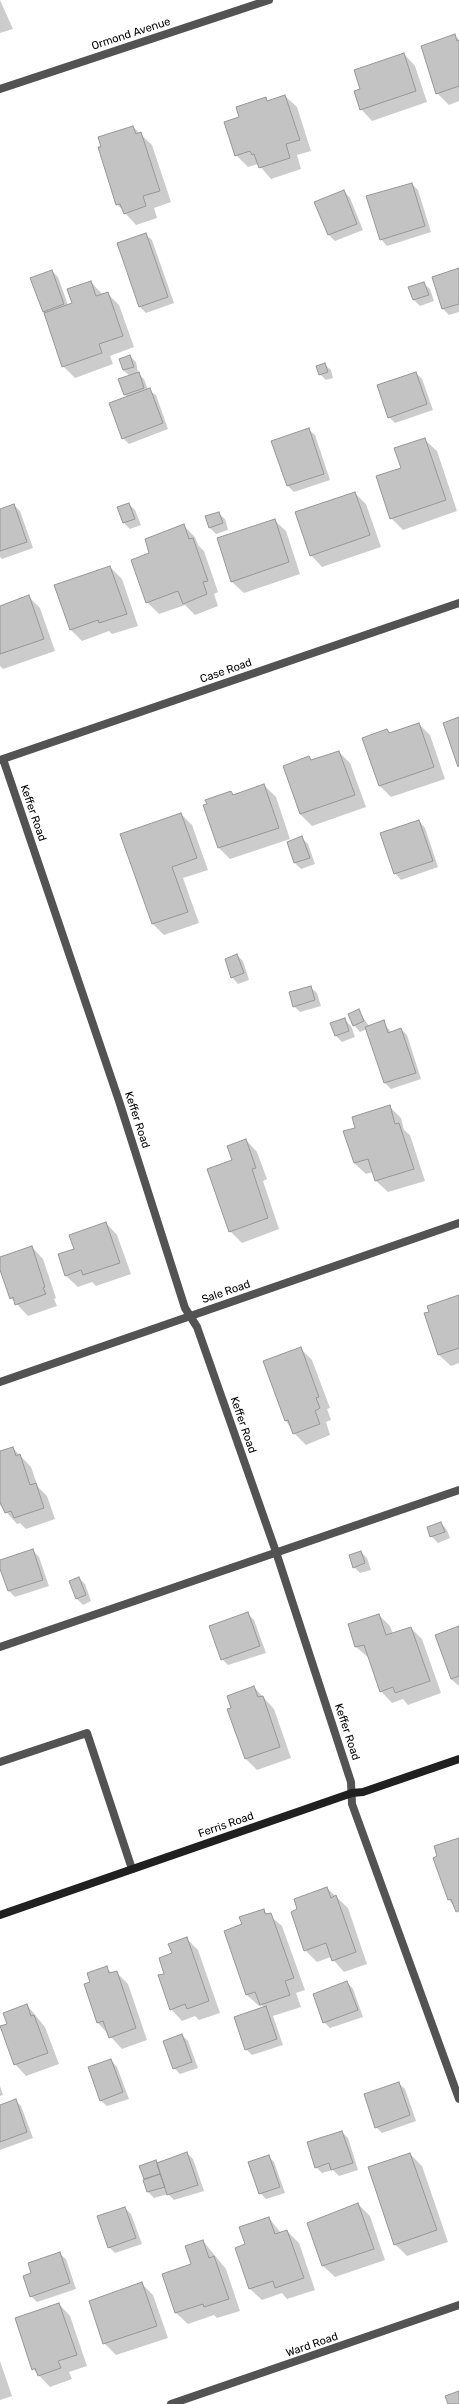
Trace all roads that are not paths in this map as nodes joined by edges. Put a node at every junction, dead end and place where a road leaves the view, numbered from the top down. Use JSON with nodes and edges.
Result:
{"nodes":[{"id":1,"x":269,"y":0,"type":"edge"},
{"id":2,"x":0,"y":89,"type":"edge"},
{"id":3,"x":459,"y":603,"type":"edge"},
{"id":4,"x":2,"y":760,"type":"edge"},
{"id":5,"x":459,"y":1223,"type":"edge"},
{"id":6,"x":190,"y":1317,"type":"junction"},
{"id":7,"x":0,"y":1382,"type":"edge"},
{"id":8,"x":459,"y":1490,"type":"edge"},
{"id":9,"x":276,"y":1552,"type":"junction"},
{"id":10,"x":0,"y":1647,"type":"edge"},
{"id":11,"x":459,"y":1758,"type":"edge"},
{"id":12,"x":0,"y":1762,"type":"edge"},
{"id":13,"x":352,"y":1793,"type":"junction"},
{"id":14,"x":132,"y":1869,"type":"junction"},
{"id":15,"x":0,"y":1915,"type":"edge"},
{"id":16,"x":459,"y":2098,"type":"edge"},
{"id":17,"x":459,"y":2305,"type":"edge"},
{"id":18,"x":171,"y":2404,"type":"edge"}],
"edges":[{"from":1,"to":2,"type":"street","name":"Ormond Avenue"},
{"from":3,"to":4,"type":"street","name":"Case Road"},
{"from":4,"to":6,"type":"street","name":"Keffer Road"},
{"from":5,"to":6,"type":"street","name":"Sale Road"},
{"from":6,"to":7,"type":"street","name":"Sale Road"},
{"from":6,"to":9,"type":"street","name":"Keffer Road"},
{"from":8,"to":9,"type":"street"},
{"from":9,"to":10,"type":"street"},
{"from":9,"to":13,"type":"street","name":"Keffer Road"},
{"from":11,"to":13,"type":"main road","name":"Ferris Road"},
{"from":12,"to":14,"type":"street"},
{"from":13,"to":14,"type":"main road","name":"Ferris Road"},
{"from":13,"to":16,"type":"street","name":"Keffer Road"},
{"from":14,"to":15,"type":"main road","name":"Ferris Road"},
{"from":17,"to":18,"type":"street","name":"Ward Road"}]}
